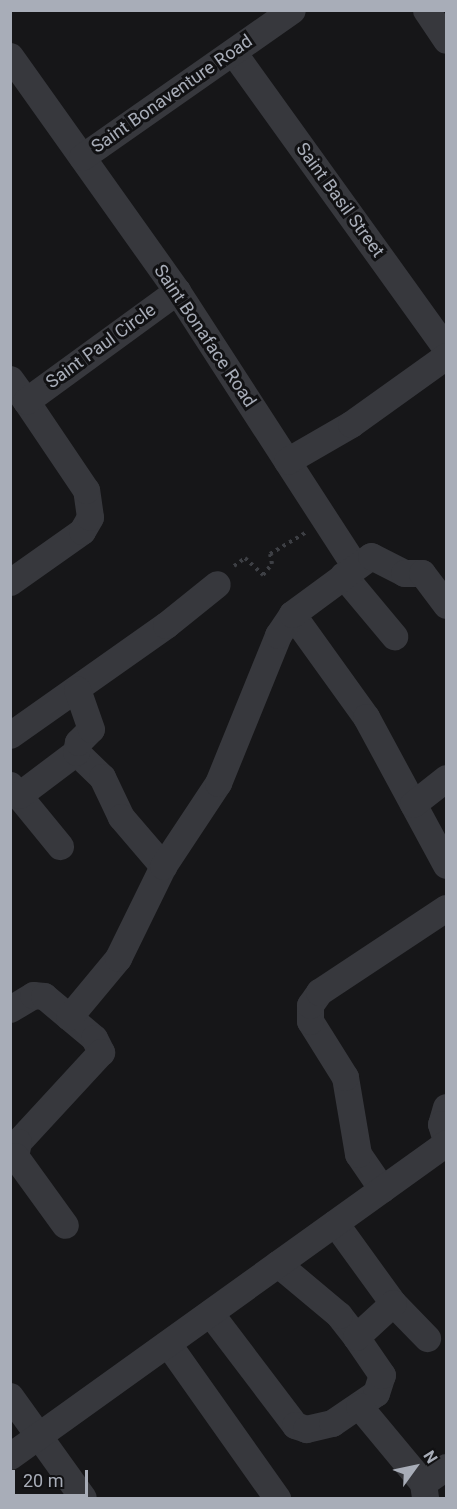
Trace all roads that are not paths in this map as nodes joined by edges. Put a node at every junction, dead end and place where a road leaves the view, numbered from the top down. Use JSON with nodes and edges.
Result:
{"nodes":[{"id":1,"x":292,"y":10,"type":"edge"},
{"id":2,"x":426,"y":10,"type":"edge"},
{"id":3,"x":447,"y":40,"type":"edge"},
{"id":4,"x":233,"y":52,"type":"junction"},
{"id":5,"x":10,"y":56,"type":"edge"},
{"id":6,"x":82,"y":157,"type":"junction"},
{"id":7,"x":177,"y":291,"type":"junction"},
{"id":8,"x":447,"y":348,"type":"edge"},
{"id":9,"x":447,"y":356,"type":"edge"},
{"id":10,"x":10,"y":379,"type":"edge"},
{"id":11,"x":26,"y":401,"type":"junction"},
{"id":12,"x":287,"y":461,"type":"junction"},
{"id":13,"x":349,"y":570,"type":"junction"},
{"id":14,"x":10,"y":582,"type":"edge"},
{"id":15,"x":217,"y":584,"type":"road end"},
{"id":16,"x":444,"y":596,"type":"edge"},
{"id":17,"x":292,"y":614,"type":"junction"},
{"id":18,"x":394,"y":636,"type":"dead end"},
{"id":19,"x":77,"y":689,"type":"junction"},
{"id":20,"x":10,"y":735,"type":"edge"},
{"id":21,"x":76,"y":752,"type":"junction"},
{"id":22,"x":447,"y":778,"type":"edge"},
{"id":23,"x":15,"y":790,"type":"edge"},
{"id":24,"x":413,"y":804,"type":"junction"},
{"id":25,"x":60,"y":846,"type":"dead end"},
{"id":26,"x":443,"y":850,"type":"edge"},
{"id":27,"x":163,"y":866,"type":"junction"},
{"id":28,"x":447,"y":908,"type":"edge"},
{"id":29,"x":10,"y":1009,"type":"edge"},
{"id":30,"x":69,"y":1017,"type":"junction"},
{"id":31,"x":447,"y":1107,"type":"edge"},
{"id":32,"x":447,"y":1142,"type":"edge"},
{"id":33,"x":382,"y":1189,"type":"junction"},
{"id":34,"x":336,"y":1223,"type":"junction"},
{"id":35,"x":65,"y":1225,"type":"dead end"},
{"id":36,"x":278,"y":1264,"type":"junction"},
{"id":37,"x":393,"y":1302,"type":"junction"},
{"id":38,"x":210,"y":1313,"type":"junction"},
{"id":39,"x":356,"y":1337,"type":"junction"},
{"id":40,"x":427,"y":1338,"type":"dead end"},
{"id":41,"x":168,"y":1344,"type":"junction"},
{"id":42,"x":10,"y":1396,"type":"edge"},
{"id":43,"x":359,"y":1406,"type":"junction"},
{"id":44,"x":39,"y":1436,"type":"junction"},
{"id":45,"x":10,"y":1456,"type":"edge"},
{"id":46,"x":447,"y":1467,"type":"edge"},
{"id":47,"x":424,"y":1491,"type":"edge"},
{"id":48,"x":83,"y":1498,"type":"edge"},
{"id":49,"x":277,"y":1498,"type":"edge"}],
"edges":[{"from":1,"to":4,"type":"street","name":"Saint Bonaventure Road"},
{"from":2,"to":3,"type":"street"},
{"from":4,"to":6,"type":"street","name":"Saint Bonaventure Road"},
{"from":4,"to":8,"type":"street","name":"Saint Basil Street"},
{"from":5,"to":6,"type":"street","name":"Saint Bonaface Road"},
{"from":6,"to":7,"type":"street","name":"Saint Bonaface Road"},
{"from":7,"to":11,"type":"street","name":"Saint Paul Circle"},
{"from":7,"to":12,"type":"street","name":"Saint Bonaface Road"},
{"from":9,"to":12,"type":"street"},
{"from":10,"to":11,"type":"street"},
{"from":11,"to":14,"type":"street"},
{"from":12,"to":13,"type":"street","name":"Saint Bonaface Road"},
{"from":13,"to":16,"type":"street"},
{"from":13,"to":17,"type":"street"},
{"from":13,"to":18,"type":"street","name":"Saint Bonaface Road"},
{"from":15,"to":19,"type":"street"},
{"from":17,"to":24,"type":"street"},
{"from":17,"to":27,"type":"street"},
{"from":19,"to":20,"type":"street"},
{"from":19,"to":21,"type":"street"},
{"from":21,"to":23,"type":"street"},
{"from":21,"to":27,"type":"street"},
{"from":22,"to":24,"type":"street"},
{"from":23,"to":25,"type":"street"},
{"from":24,"to":26,"type":"street"},
{"from":27,"to":30,"type":"street"},
{"from":28,"to":33,"type":"street"},
{"from":29,"to":30,"type":"street"},
{"from":30,"to":35,"type":"street"},
{"from":31,"to":32,"type":"street"},
{"from":32,"to":33,"type":"street"},
{"from":33,"to":34,"type":"street"},
{"from":34,"to":36,"type":"street"},
{"from":34,"to":37,"type":"street"},
{"from":36,"to":38,"type":"street"},
{"from":36,"to":39,"type":"street"},
{"from":37,"to":39,"type":"street"},
{"from":37,"to":40,"type":"street"},
{"from":38,"to":41,"type":"street"},
{"from":38,"to":43,"type":"street"},
{"from":39,"to":43,"type":"street"},
{"from":41,"to":44,"type":"street"},
{"from":41,"to":49,"type":"street"},
{"from":42,"to":44,"type":"street"},
{"from":43,"to":47,"type":"street"},
{"from":44,"to":45,"type":"street"},
{"from":44,"to":48,"type":"street"},
{"from":46,"to":47,"type":"street"}]}
